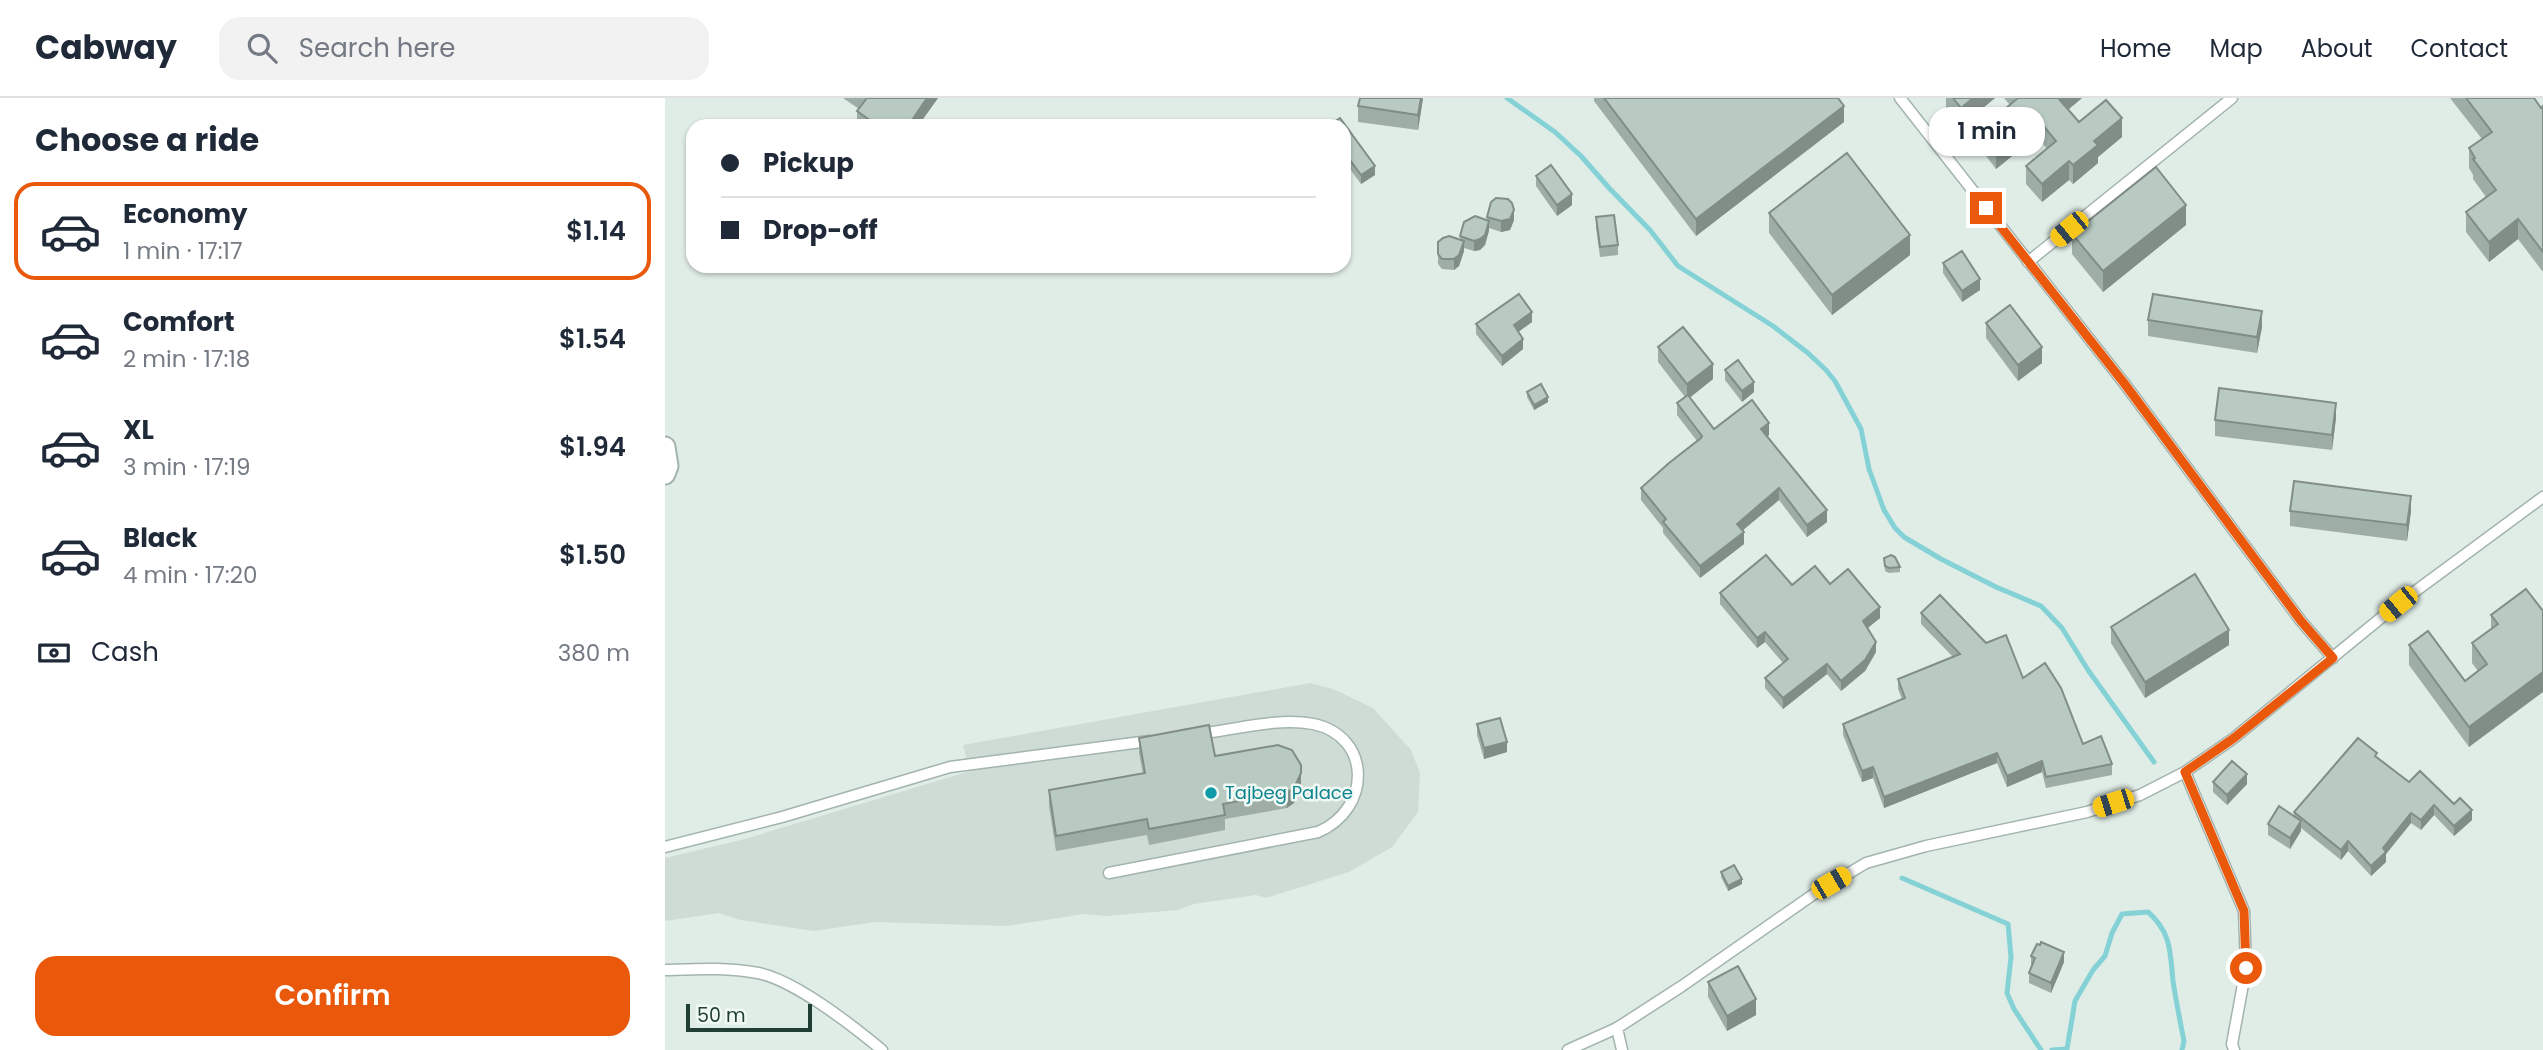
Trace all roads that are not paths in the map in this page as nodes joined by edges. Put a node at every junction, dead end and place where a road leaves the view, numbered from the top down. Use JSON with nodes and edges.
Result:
{"nodes":[{"id":1,"x":1900,"y":98,"type":"edge"},
{"id":2,"x":2232,"y":98,"type":"edge"},
{"id":3,"x":2028,"y":262,"type":"junction"},
{"id":4,"x":665,"y":447,"type":"edge"},
{"id":5,"x":665,"y":474,"type":"edge"},
{"id":6,"x":2543,"y":496,"type":"edge"},
{"id":7,"x":2333,"y":658,"type":"junction"},
{"id":8,"x":1186,"y":736,"type":"edge"},
{"id":9,"x":1159,"y":740,"type":"edge"},
{"id":10,"x":2185,"y":772,"type":"junction"},
{"id":11,"x":665,"y":847,"type":"edge"},
{"id":12,"x":1109,"y":873,"type":"dead end"},
{"id":13,"x":665,"y":970,"type":"edge"},
{"id":14,"x":1617,"y":1028,"type":"junction"},
{"id":15,"x":882,"y":1050,"type":"edge"},
{"id":16,"x":1569,"y":1050,"type":"edge"},
{"id":17,"x":1622,"y":1050,"type":"edge"},
{"id":18,"x":2234,"y":1050,"type":"edge"}],
"edges":[{"from":1,"to":3,"type":"lane"},
{"from":2,"to":3,"type":"lane"},
{"from":3,"to":7,"type":"lane"},
{"from":4,"to":5,"type":"street"},
{"from":6,"to":7,"type":"lane"},
{"from":7,"to":10,"type":"lane"},
{"from":8,"to":12,"type":"lane"},
{"from":9,"to":11,"type":"lane"},
{"from":10,"to":14,"type":"lane"},
{"from":10,"to":18,"type":"lane"},
{"from":13,"to":15,"type":"lane"},
{"from":14,"to":16,"type":"lane"},
{"from":14,"to":17,"type":"lane"}]}
